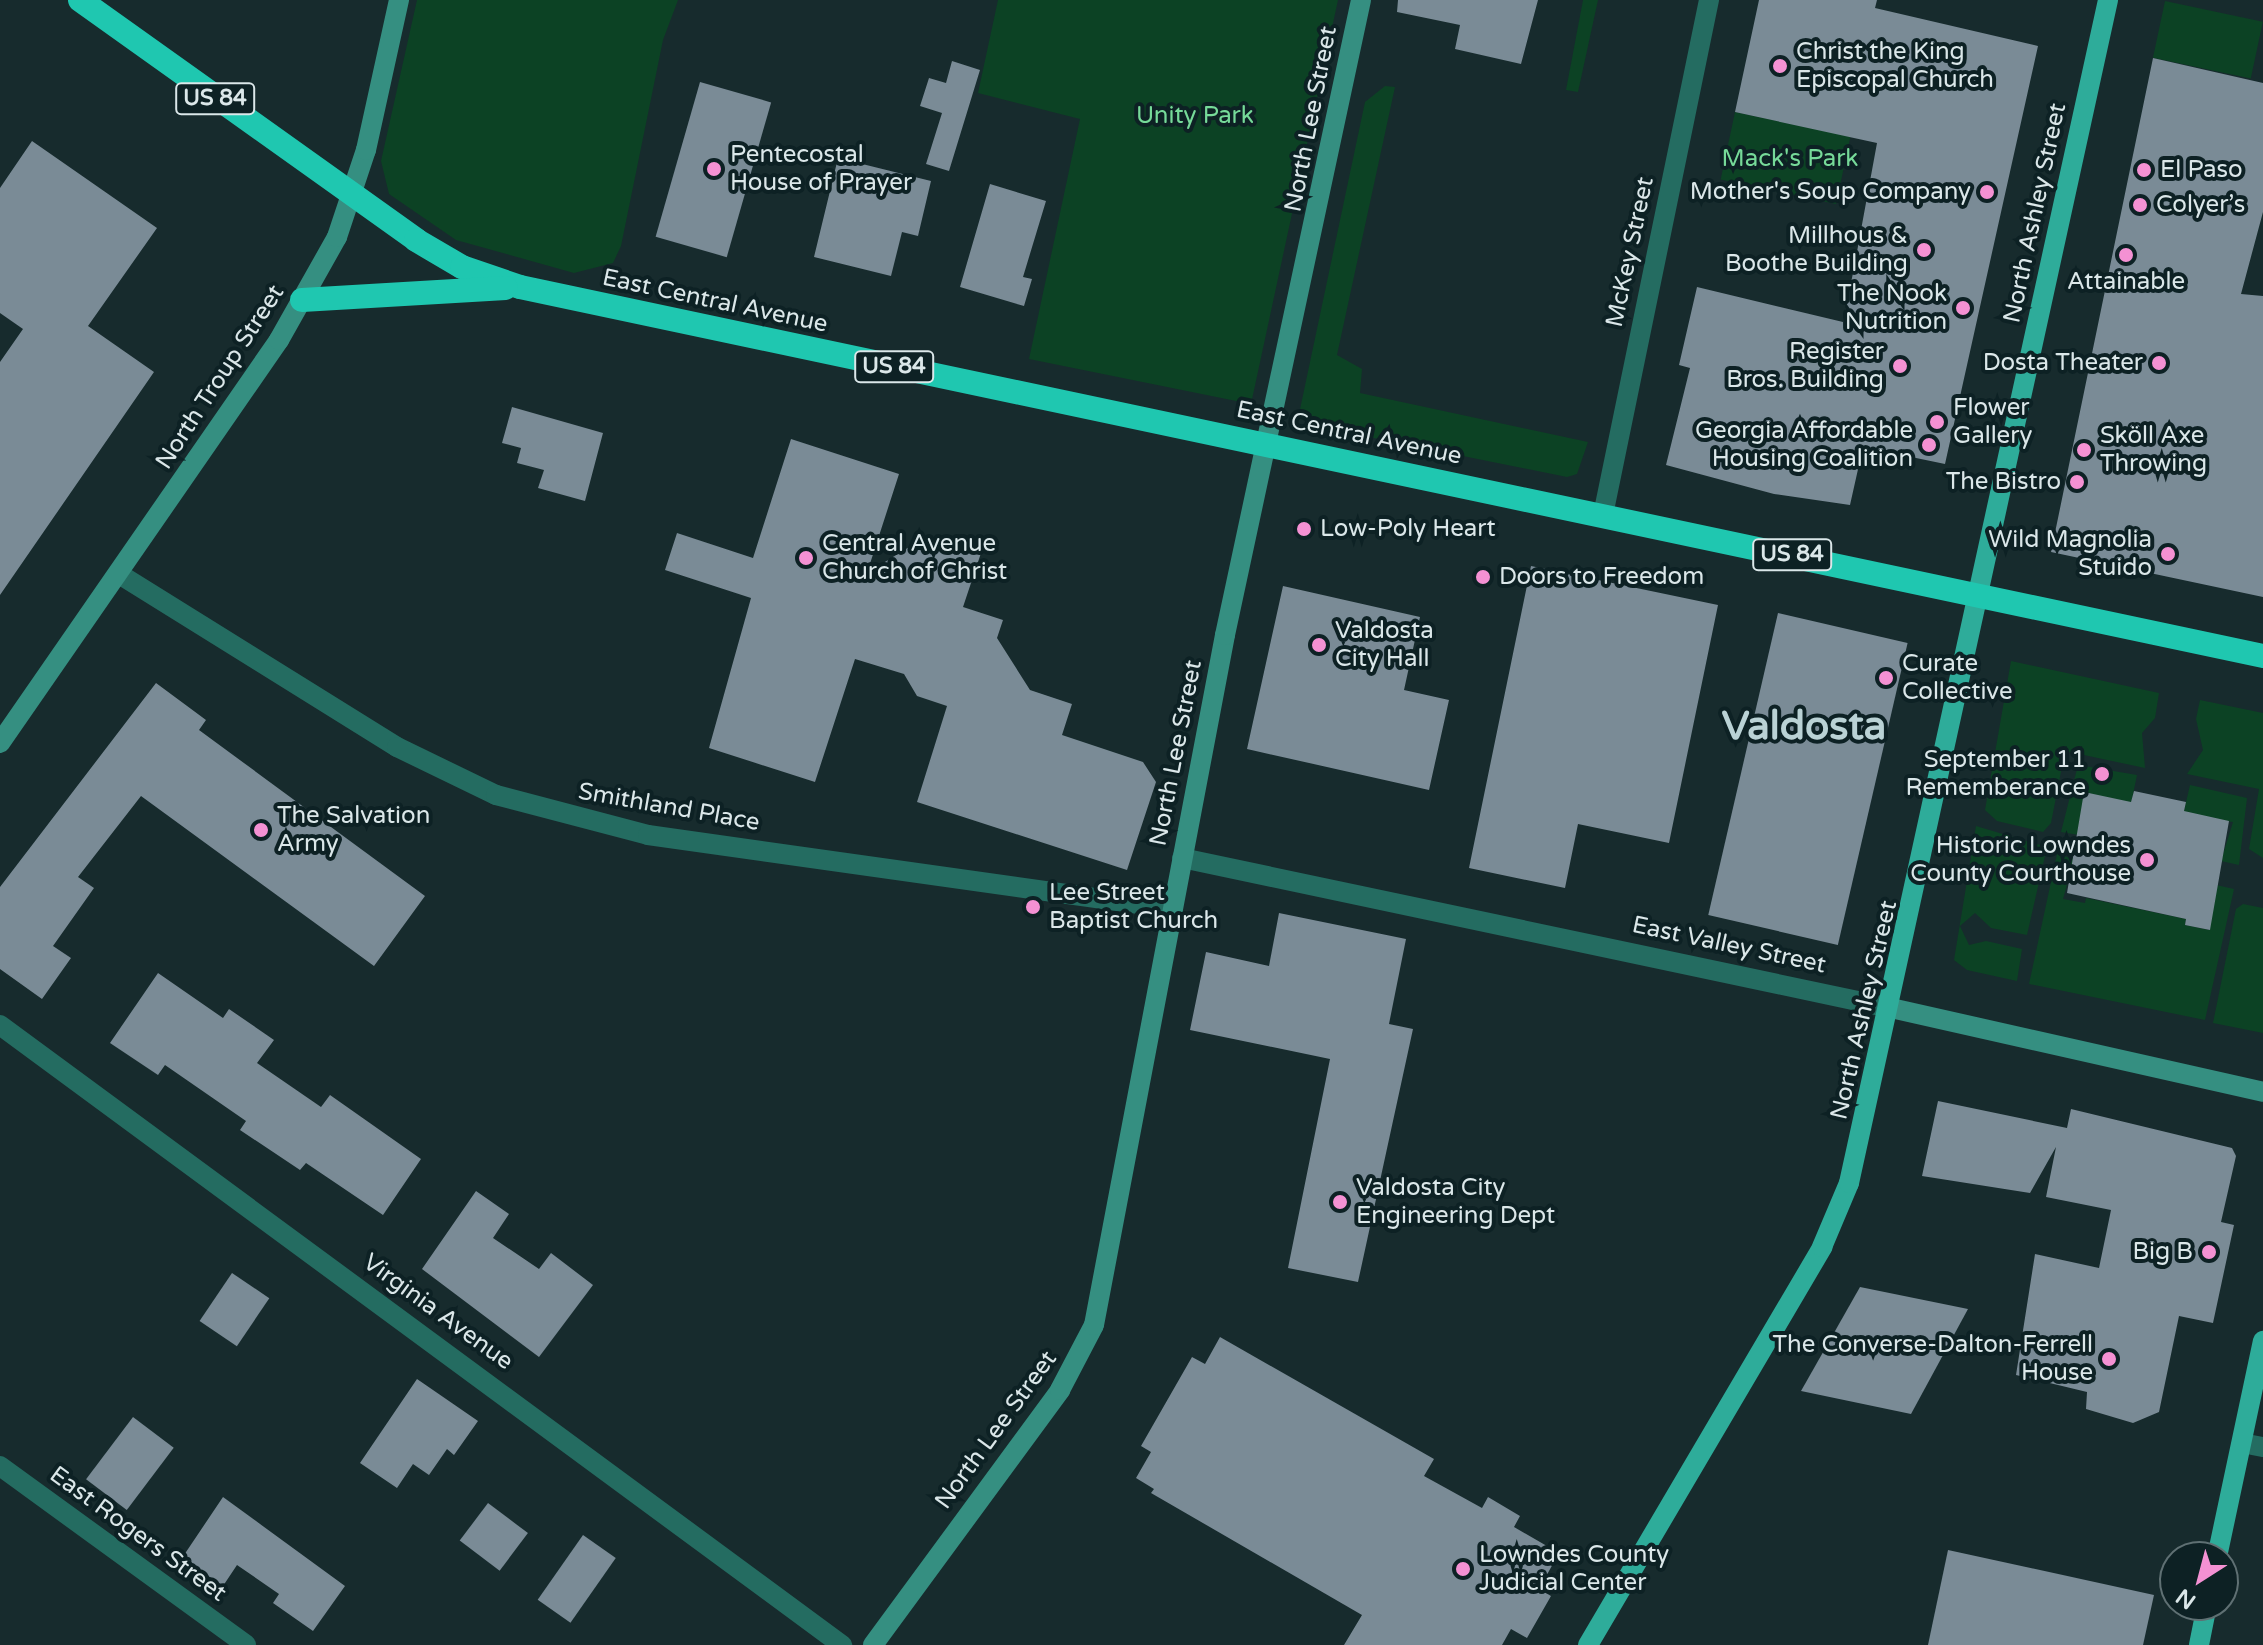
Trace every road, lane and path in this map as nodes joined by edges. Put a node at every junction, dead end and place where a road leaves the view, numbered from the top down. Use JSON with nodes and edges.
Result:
{"nodes":[{"id":1,"x":80,"y":0,"type":"edge"},
{"id":2,"x":399,"y":0,"type":"edge"},
{"id":3,"x":1361,"y":0,"type":"edge"},
{"id":4,"x":1709,"y":0,"type":"edge"},
{"id":5,"x":2108,"y":0,"type":"edge"},
{"id":6,"x":352,"y":195,"type":"junction"},
{"id":7,"x":520,"y":287,"type":"junction"},
{"id":8,"x":302,"y":300,"type":"junction"},
{"id":9,"x":1268,"y":445,"type":"junction"},
{"id":10,"x":1603,"y":515,"type":"junction"},
{"id":11,"x":119,"y":574,"type":"junction"},
{"id":12,"x":1981,"y":595,"type":"junction"},
{"id":13,"x":2263,"y":656,"type":"edge"},
{"id":14,"x":4,"y":731,"type":"edge"},
{"id":15,"x":1182,"y":858,"type":"junction"},
{"id":16,"x":1173,"y":909,"type":"junction"},
{"id":17,"x":1891,"y":1008,"type":"junction"},
{"id":18,"x":0,"y":1025,"type":"edge"},
{"id":19,"x":2263,"y":1092,"type":"edge"},
{"id":20,"x":2263,"y":1341,"type":"edge"},
{"id":21,"x":2242,"y":1443,"type":"junction"},
{"id":22,"x":2263,"y":1447,"type":"edge"},
{"id":23,"x":0,"y":1466,"type":"edge"},
{"id":24,"x":2221,"y":1541,"type":"edge"},
{"id":25,"x":2204,"y":1621,"type":"edge"},
{"id":26,"x":246,"y":1645,"type":"edge"},
{"id":27,"x":842,"y":1645,"type":"edge"},
{"id":28,"x":873,"y":1645,"type":"edge"},
{"id":29,"x":1588,"y":1645,"type":"edge"},
{"id":30,"x":2199,"y":1645,"type":"edge"}],
"edges":[{"from":1,"to":6,"type":"highway","name":"East Central Avenue","number":"US 84"},
{"from":2,"to":6,"type":"street","name":"North Troup Street"},
{"from":3,"to":9,"type":"street","name":"North Lee Street"},
{"from":4,"to":10,"type":"street","name":"McKey Street"},
{"from":5,"to":12,"type":"main road","name":"North Ashley Street"},
{"from":6,"to":7,"type":"highway","name":"East Central Avenue","number":"US 84"},
{"from":6,"to":8,"type":"street","name":"North Troup Street"},
{"from":7,"to":8,"type":"highway"},
{"from":7,"to":9,"type":"highway","name":"East Central Avenue","number":"US 84"},
{"from":8,"to":11,"type":"street","name":"North Troup Street"},
{"from":9,"to":10,"type":"highway","name":"East Central Avenue","number":"US 84"},
{"from":9,"to":15,"type":"street","name":"North Lee Street"},
{"from":10,"to":12,"type":"highway","number":"US 84"},
{"from":11,"to":14,"type":"street","name":"North Troup Street"},
{"from":11,"to":16,"type":"street","name":"Smithland Place"},
{"from":12,"to":13,"type":"highway","number":"US 84"},
{"from":12,"to":17,"type":"main road","name":"North Ashley Street"},
{"from":15,"to":16,"type":"street","name":"North Lee Street"},
{"from":15,"to":17,"type":"street","name":"East Valley Street"},
{"from":16,"to":28,"type":"street","name":"North Lee Street"},
{"from":17,"to":19,"type":"street","name":"East Valley Street"},
{"from":17,"to":29,"type":"main road","name":"North Ashley Street"},
{"from":18,"to":27,"type":"street","name":"Virginia Avenue"},
{"from":20,"to":21,"type":"main road"},
{"from":21,"to":22,"type":"street"},
{"from":21,"to":24,"type":"main road"},
{"from":23,"to":26,"type":"street","name":"East Rogers Street"},
{"from":25,"to":30,"type":"main road"}]}
